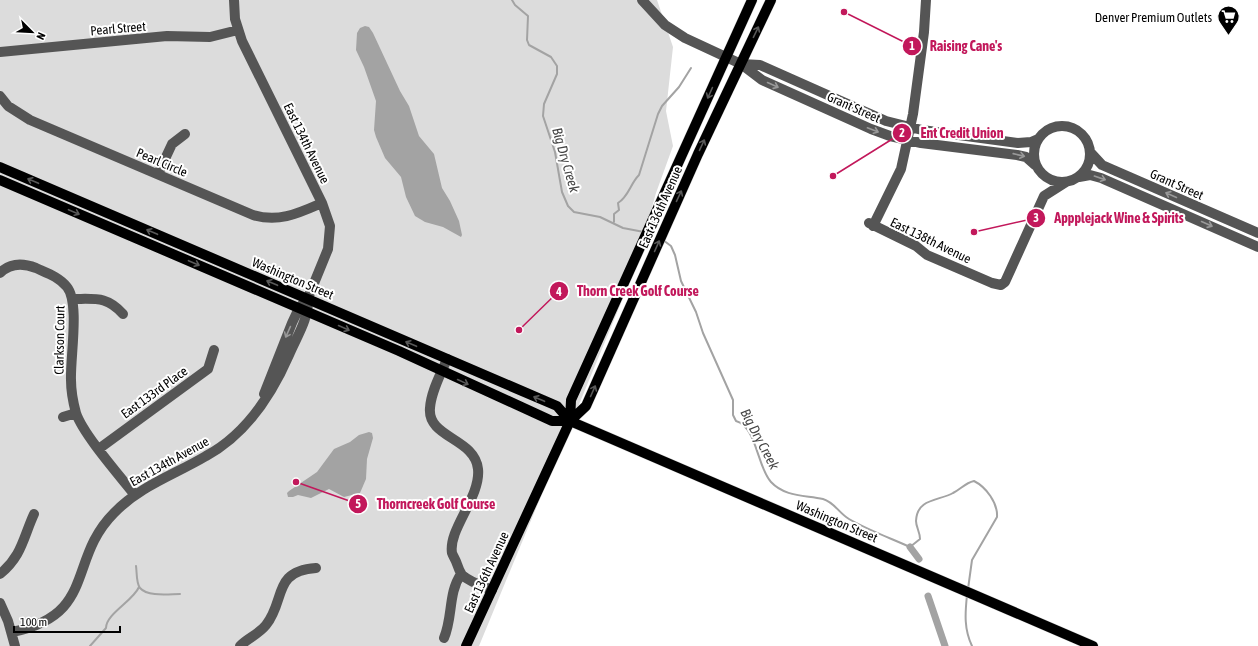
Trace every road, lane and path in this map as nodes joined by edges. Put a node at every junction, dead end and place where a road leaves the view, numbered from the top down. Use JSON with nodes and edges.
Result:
{"nodes":[{"id":1,"x":234,"y":0,"type":"edge"},
{"id":2,"x":642,"y":0,"type":"edge"},
{"id":3,"x":752,"y":0,"type":"edge"},
{"id":4,"x":771,"y":0,"type":"edge"},
{"id":5,"x":926,"y":0,"type":"edge"},
{"id":6,"x":238,"y":30,"type":"junction"},
{"id":7,"x":0,"y":52,"type":"edge"},
{"id":8,"x":726,"y":57,"type":"junction"},
{"id":9,"x":741,"y":64,"type":"junction"},
{"id":10,"x":0,"y":96,"type":"edge"},
{"id":11,"x":910,"y":127,"type":"junction"},
{"id":12,"x":185,"y":134,"type":"dead end"},
{"id":13,"x":1038,"y":139,"type":"junction"},
{"id":14,"x":908,"y":140,"type":"junction"},
{"id":15,"x":1090,"y":152,"type":"junction"},
{"id":16,"x":1036,"y":165,"type":"junction"},
{"id":17,"x":0,"y":167,"type":"edge"},
{"id":18,"x":158,"y":174,"type":"junction"},
{"id":19,"x":1044,"y":176,"type":"junction"},
{"id":20,"x":1079,"y":177,"type":"junction"},
{"id":21,"x":0,"y":180,"type":"edge"},
{"id":22,"x":1066,"y":182,"type":"junction"},
{"id":23,"x":1044,"y":196,"type":"junction"},
{"id":24,"x":322,"y":203,"type":"junction"},
{"id":25,"x":1258,"y":233,"type":"edge"},
{"id":26,"x":1258,"y":246,"type":"edge"},
{"id":27,"x":1,"y":270,"type":"edge"},
{"id":28,"x":308,"y":298,"type":"junction"},
{"id":29,"x":72,"y":299,"type":"junction"},
{"id":30,"x":304,"y":310,"type":"junction"},
{"id":31,"x":123,"y":314,"type":"dead end"},
{"id":32,"x":214,"y":350,"type":"dead end"},
{"id":33,"x":447,"y":359,"type":"junction"},
{"id":34,"x":442,"y":372,"type":"junction"},
{"id":35,"x":76,"y":413,"type":"junction"},
{"id":36,"x":63,"y":417,"type":"dead end"},
{"id":37,"x":570,"y":421,"type":"junction"},
{"id":38,"x":100,"y":448,"type":"junction"},
{"id":39,"x":134,"y":494,"type":"junction"},
{"id":40,"x":34,"y":514,"type":"dead end"},
{"id":41,"x":316,"y":568,"type":"dead end"},
{"id":42,"x":0,"y":574,"type":"edge"},
{"id":43,"x":461,"y":574,"type":"junction"},
{"id":44,"x":492,"y":590,"type":"junction"},
{"id":45,"x":0,"y":603,"type":"edge"},
{"id":46,"x":12,"y":632,"type":"junction"},
{"id":47,"x":252,"y":637,"type":"junction"},
{"id":48,"x":444,"y":638,"type":"dead end"},
{"id":49,"x":15,"y":646,"type":"edge"},
{"id":50,"x":240,"y":646,"type":"edge"},
{"id":51,"x":258,"y":646,"type":"edge"},
{"id":52,"x":466,"y":646,"type":"edge"},
{"id":53,"x":1093,"y":646,"type":"edge"}],
"edges":[{"from":1,"to":6,"type":"street","name":"East 134th Avenue"},
{"from":2,"to":8,"type":"street","name":"Grant Street"},
{"from":3,"to":8,"type":"main road","name":"East 136th Avenue"},
{"from":9,"to":4,"type":"main road","name":"East 136th Avenue","one_way":true},
{"from":5,"to":11,"type":"street"},
{"from":6,"to":7,"type":"street","name":"Pearl Street"},
{"from":6,"to":24,"type":"street","name":"East 134th Avenue"},
{"from":8,"to":9,"type":"street","name":"Grant Street"},
{"from":8,"to":37,"type":"main road","name":"East 136th Avenue","one_way":true},
{"from":9,"to":11,"type":"street","name":"Grant Street"},
{"from":9,"to":14,"type":"street","name":"Grant Street","one_way":true},
{"from":37,"to":9,"type":"main road","name":"East 136th Avenue","one_way":true},
{"from":10,"to":18,"type":"street","name":"Pearl Circle"},
{"from":11,"to":13,"type":"street","name":"Grant Street"},
{"from":11,"to":14,"type":"street"},
{"from":12,"to":18,"type":"street"},
{"from":13,"to":15,"type":"street"},
{"from":13,"to":16,"type":"street"},
{"from":14,"to":16,"type":"street","name":"Grant Street","one_way":true},
{"from":14,"to":23,"type":"street","name":"East 138th Avenue"},
{"from":15,"to":20,"type":"street"},
{"from":25,"to":15,"type":"street","name":"Grant Street","one_way":true},
{"from":16,"to":19,"type":"street"},
{"from":28,"to":17,"type":"main road","name":"Washington Street","one_way":true},
{"from":18,"to":24,"type":"street","name":"Pearl Circle"},
{"from":19,"to":22,"type":"street"},
{"from":19,"to":23,"type":"street","name":"East 138th Avenue"},
{"from":20,"to":22,"type":"street"},
{"from":20,"to":26,"type":"street","name":"Grant Street","one_way":true},
{"from":21,"to":30,"type":"main road","name":"Washington Street","one_way":true},
{"from":22,"to":23,"type":"street"},
{"from":24,"to":28,"type":"street","name":"East 134th Avenue"},
{"from":27,"to":29,"type":"street"},
{"from":28,"to":30,"type":"street","name":"East 134th Avenue"},
{"from":33,"to":28,"type":"main road","name":"Washington Street","one_way":true},
{"from":29,"to":31,"type":"street","name":"Clarkson Court"},
{"from":29,"to":35,"type":"street","name":"Clarkson Court"},
{"from":30,"to":34,"type":"main road","name":"Washington Street","one_way":true},
{"from":30,"to":39,"type":"street","name":"East 134th Avenue"},
{"from":32,"to":38,"type":"street","name":"East 133rd Place"},
{"from":33,"to":34,"type":"street"},
{"from":37,"to":33,"type":"main road","name":"Washington Street","one_way":true},
{"from":34,"to":37,"type":"main road","name":"Washington Street","one_way":true},
{"from":34,"to":43,"type":"street"},
{"from":35,"to":36,"type":"street"},
{"from":35,"to":38,"type":"street","name":"Clarkson Court"},
{"from":37,"to":44,"type":"main road","name":"East 136th Avenue"},
{"from":37,"to":53,"type":"main road","name":"Washington Street"},
{"from":38,"to":39,"type":"street","name":"Clarkson Court"},
{"from":39,"to":46,"type":"street","name":"East 134th Avenue"},
{"from":40,"to":42,"type":"street"},
{"from":41,"to":47,"type":"street"},
{"from":43,"to":44,"type":"street"},
{"from":43,"to":48,"type":"street"},
{"from":44,"to":52,"type":"main road","name":"East 136th Avenue"},
{"from":45,"to":46,"type":"street"},
{"from":46,"to":49,"type":"street"},
{"from":47,"to":50,"type":"street"},
{"from":47,"to":51,"type":"street"}]}
